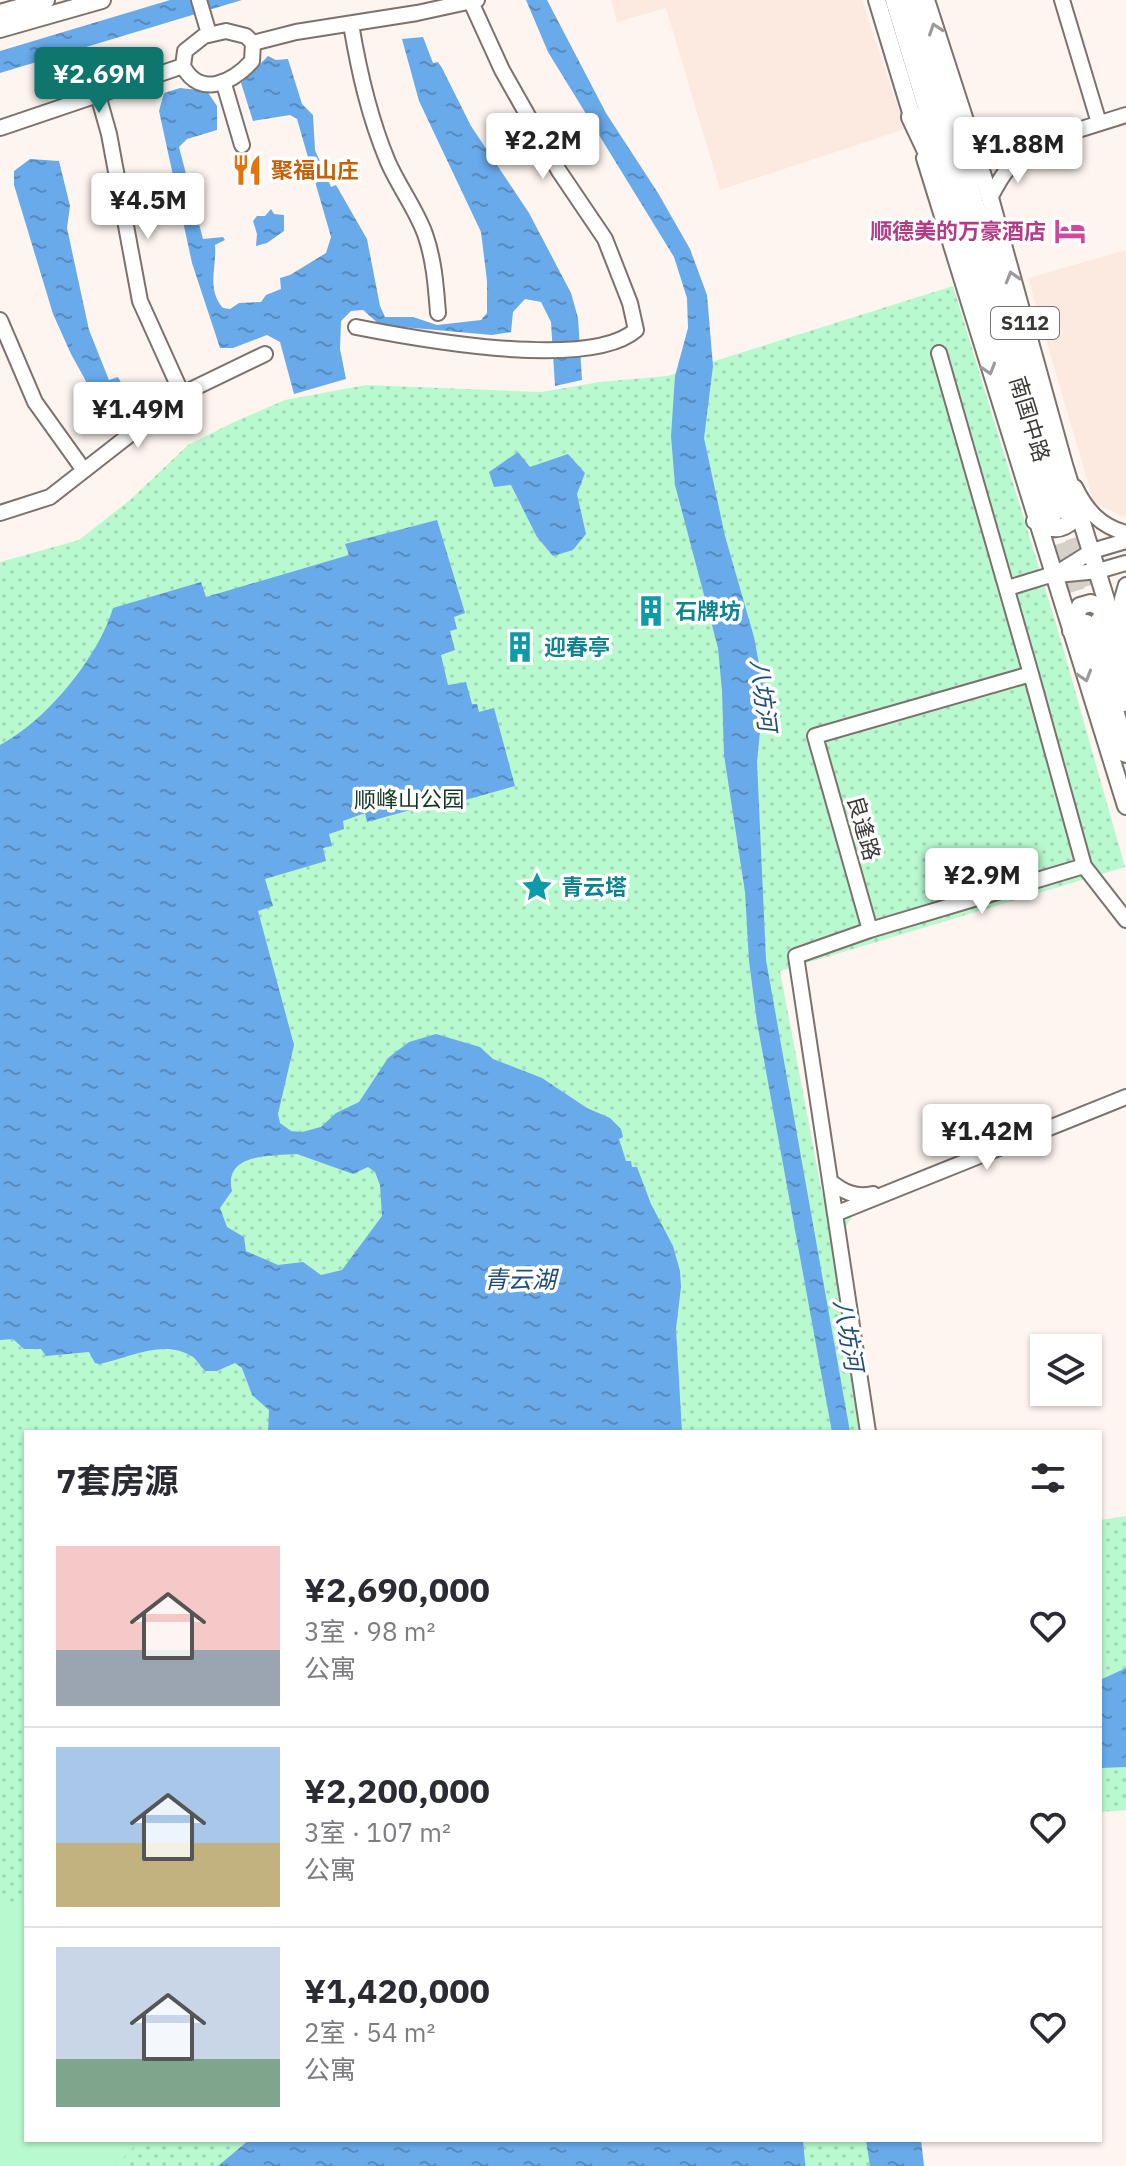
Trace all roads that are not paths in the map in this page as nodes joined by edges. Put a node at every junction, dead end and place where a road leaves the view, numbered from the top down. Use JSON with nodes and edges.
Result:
{"nodes":[{"id":1,"x":46,"y":0,"type":"edge"},
{"id":2,"x":102,"y":0,"type":"edge"},
{"id":3,"x":199,"y":0,"type":"edge"},
{"id":4,"x":877,"y":0,"type":"edge"},
{"id":5,"x":896,"y":0,"type":"edge"},
{"id":6,"x":911,"y":0,"type":"edge"},
{"id":7,"x":926,"y":0,"type":"edge"},
{"id":8,"x":1062,"y":0,"type":"edge"},
{"id":9,"x":474,"y":1,"type":"edge"},
{"id":10,"x":0,"y":13,"type":"edge"},
{"id":11,"x":351,"y":24,"type":"junction"},
{"id":12,"x":0,"y":29,"type":"edge"},
{"id":13,"x":209,"y":34,"type":"junction"},
{"id":14,"x":253,"y":43,"type":"junction"},
{"id":15,"x":183,"y":66,"type":"junction"},
{"id":16,"x":224,"y":84,"type":"junction"},
{"id":17,"x":98,"y":95,"type":"junction"},
{"id":18,"x":1126,"y":115,"type":"edge"},
{"id":19,"x":912,"y":117,"type":"junction"},
{"id":20,"x":1099,"y":123,"type":"junction"},
{"id":21,"x":1126,"y":125,"type":"edge"},
{"id":22,"x":0,"y":128,"type":"edge"},
{"id":23,"x":967,"y":128,"type":"junction"},
{"id":24,"x":242,"y":145,"type":"dead end"},
{"id":25,"x":990,"y":198,"type":"junction"},
{"id":26,"x":966,"y":233,"type":"junction"},
{"id":27,"x":438,"y":313,"type":"dead end"},
{"id":28,"x":0,"y":320,"type":"edge"},
{"id":29,"x":356,"y":327,"type":"dead end"},
{"id":30,"x":939,"y":353,"type":"dead end"},
{"id":31,"x":265,"y":354,"type":"dead end"},
{"id":32,"x":182,"y":394,"type":"junction"},
{"id":33,"x":1064,"y":465,"type":"junction"},
{"id":34,"x":83,"y":469,"type":"junction"},
{"id":35,"x":1056,"y":509,"type":"junction"},
{"id":36,"x":0,"y":513,"type":"edge"},
{"id":37,"x":1126,"y":533,"type":"edge"},
{"id":38,"x":1126,"y":541,"type":"edge"},
{"id":39,"x":1092,"y":551,"type":"junction"},
{"id":40,"x":1126,"y":563,"type":"edge"},
{"id":41,"x":1098,"y":571,"type":"junction"},
{"id":42,"x":1053,"y":575,"type":"junction"},
{"id":43,"x":1126,"y":585,"type":"edge"},
{"id":44,"x":1008,"y":588,"type":"junction"},
{"id":45,"x":1093,"y":626,"type":"junction"},
{"id":46,"x":1124,"y":656,"type":"edge"},
{"id":47,"x":1031,"y":674,"type":"junction"},
{"id":48,"x":1126,"y":701,"type":"edge"},
{"id":49,"x":1126,"y":752,"type":"edge"},
{"id":50,"x":1126,"y":806,"type":"edge"},
{"id":51,"x":1084,"y":866,"type":"junction"},
{"id":52,"x":1126,"y":920,"type":"edge"},
{"id":53,"x":870,"y":930,"type":"junction"},
{"id":54,"x":1126,"y":1097,"type":"edge"},
{"id":55,"x":830,"y":1181,"type":"junction"},
{"id":56,"x":885,"y":1192,"type":"junction"},
{"id":57,"x":835,"y":1214,"type":"junction"},
{"id":58,"x":868,"y":1430,"type":"edge"}],
"edges":[{"from":1,"to":10,"type":"main road"},
{"from":2,"to":12,"type":"main road"},
{"from":3,"to":13,"type":"street"},
{"from":4,"to":19,"type":"main road","name":"南国中路"},
{"from":5,"to":26,"type":"highway","name":"南国中路","number":"S112"},
{"from":6,"to":35,"type":"highway","name":"南国中路","number":"S112"},
{"from":23,"to":7,"type":"main road","name":"南国中路","number":"S112","one_way":true},
{"from":8,"to":20,"type":"street"},
{"from":9,"to":11,"type":"street"},
{"from":9,"to":29,"type":"street"},
{"from":11,"to":14,"type":"street"},
{"from":11,"to":27,"type":"street"},
{"from":13,"to":14,"type":"street"},
{"from":13,"to":15,"type":"street"},
{"from":14,"to":16,"type":"street"},
{"from":15,"to":16,"type":"street"},
{"from":15,"to":17,"type":"street"},
{"from":16,"to":24,"type":"street"},
{"from":17,"to":22,"type":"street"},
{"from":17,"to":32,"type":"street"},
{"from":18,"to":20,"type":"street"},
{"from":19,"to":26,"type":"highway"},
{"from":19,"to":35,"type":"main road","name":"南国中路","one_way":true},
{"from":20,"to":23,"type":"street"},
{"from":21,"to":25,"type":"street"},
{"from":23,"to":25,"type":"main road","name":"南国中路","number":"S112"},
{"from":33,"to":25,"type":"main road","name":"南国中路","number":"S112","one_way":true},
{"from":26,"to":35,"type":"highway","name":"南国中路","number":"S112"},
{"from":28,"to":34,"type":"street"},
{"from":30,"to":44,"type":"street"},
{"from":31,"to":32,"type":"street"},
{"from":32,"to":34,"type":"street"},
{"from":33,"to":35,"type":"main road","name":"南国中路","number":"S112"},
{"from":33,"to":37,"type":"street"},
{"from":34,"to":36,"type":"street"},
{"from":35,"to":39,"type":"main road","name":"南国中路","number":"S112"},
{"from":35,"to":42,"type":"main road","name":"南国中路"},
{"from":38,"to":39,"type":"street"},
{"from":39,"to":41,"type":"main road","name":"南国中路","number":"S112"},
{"from":39,"to":42,"type":"street"},
{"from":40,"to":41,"type":"street"},
{"from":41,"to":42,"type":"street"},
{"from":41,"to":45,"type":"main road","name":"南国中路","number":"S112"},
{"from":42,"to":44,"type":"street"},
{"from":42,"to":45,"type":"main road","name":"南国中路"},
{"from":43,"to":46,"type":"street"},
{"from":44,"to":47,"type":"street"},
{"from":45,"to":46,"type":"main road","name":"南国中路","number":"S112"},
{"from":45,"to":48,"type":"highway","number":"S112"},
{"from":45,"to":49,"type":"highway","number":"S112"},
{"from":45,"to":50,"type":"main road","name":"南国中路","one_way":true},
{"from":47,"to":51,"type":"street"},
{"from":47,"to":53,"type":"street","name":"良逢路"},
{"from":51,"to":52,"type":"street"},
{"from":51,"to":53,"type":"street"},
{"from":53,"to":55,"type":"street"},
{"from":54,"to":56,"type":"street"},
{"from":55,"to":56,"type":"street"},
{"from":55,"to":57,"type":"street"},
{"from":56,"to":57,"type":"street"},
{"from":57,"to":58,"type":"street"}]}
